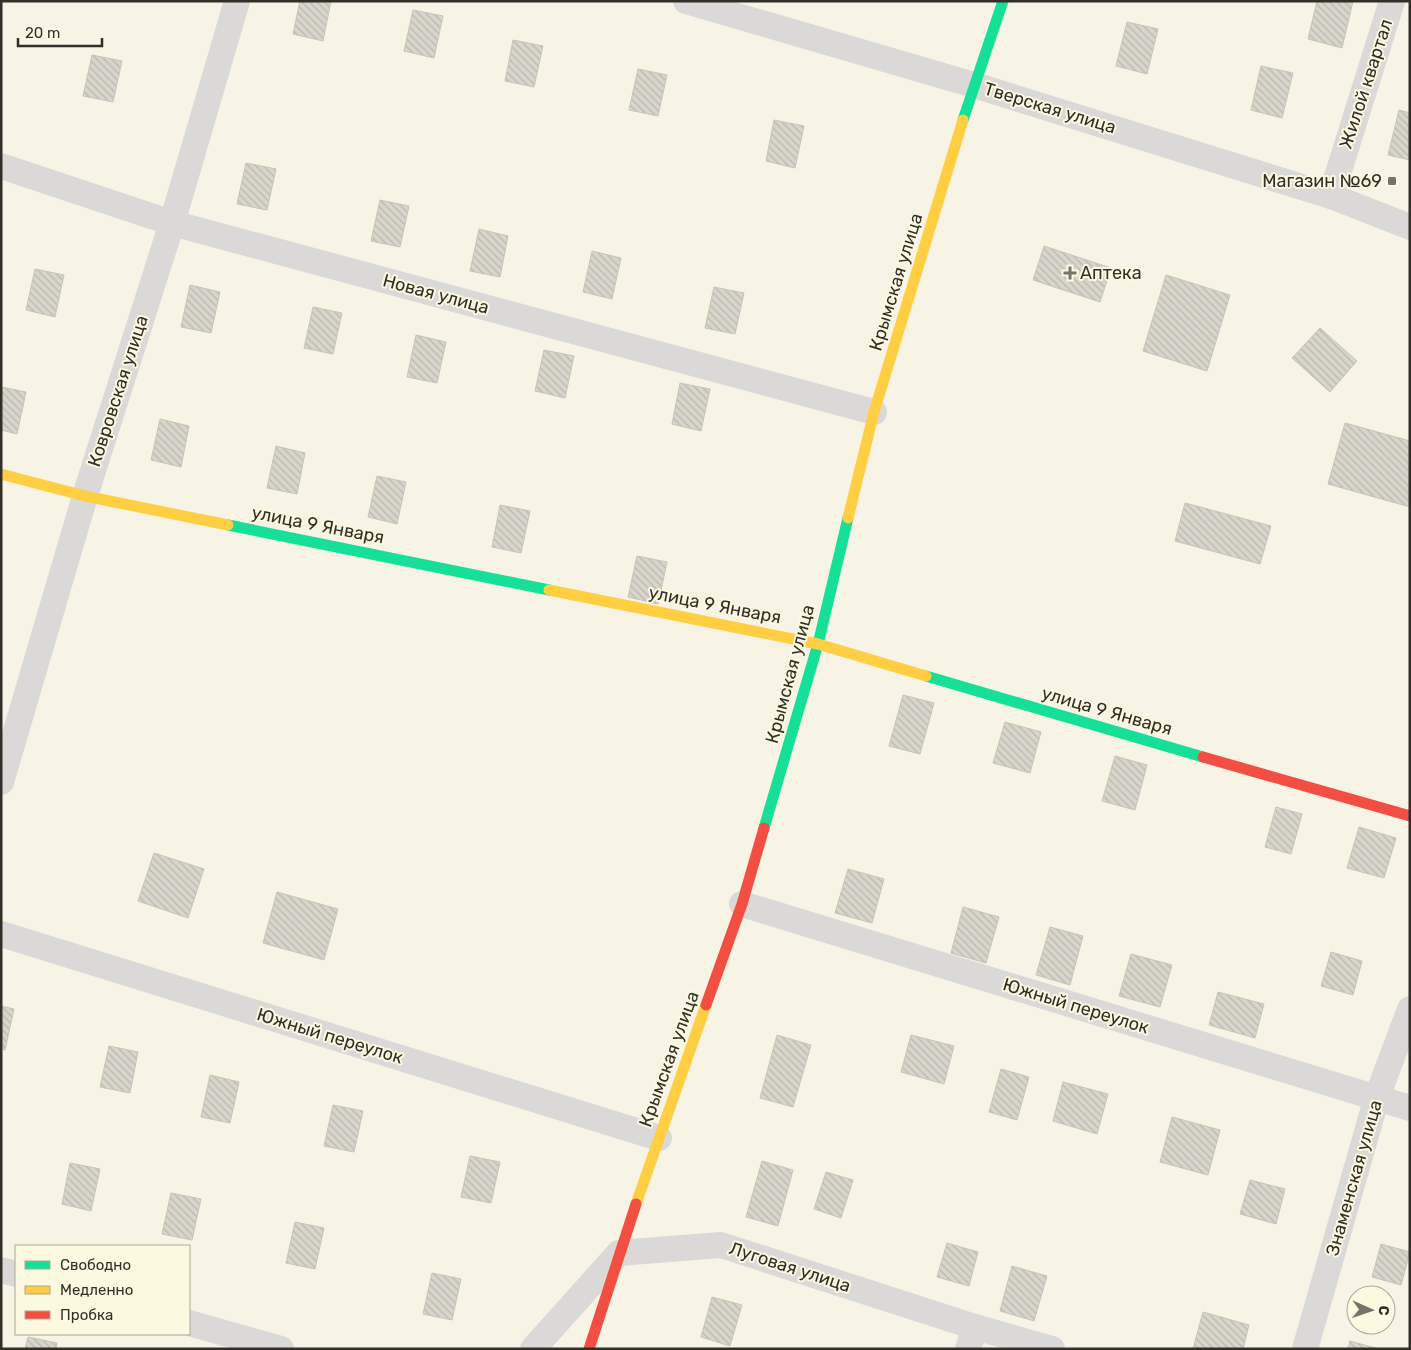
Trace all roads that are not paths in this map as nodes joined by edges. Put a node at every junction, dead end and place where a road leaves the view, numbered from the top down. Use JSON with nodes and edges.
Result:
{"nodes":[{"id":1,"x":237,"y":1,"type":"edge"},
{"id":2,"x":686,"y":1,"type":"edge"},
{"id":3,"x":1003,"y":1,"type":"edge"},
{"id":4,"x":1392,"y":1,"type":"edge"},
{"id":5,"x":974,"y":85,"type":"junction"},
{"id":6,"x":1,"y":166,"type":"edge"},
{"id":7,"x":1331,"y":196,"type":"junction"},
{"id":8,"x":172,"y":223,"type":"junction"},
{"id":9,"x":1410,"y":227,"type":"edge"},
{"id":10,"x":874,"y":412,"type":"junction"},
{"id":11,"x":1,"y":474,"type":"edge"},
{"id":12,"x":85,"y":496,"type":"junction"},
{"id":13,"x":818,"y":644,"type":"junction"},
{"id":14,"x":1,"y":782,"type":"edge"},
{"id":15,"x":1410,"y":816,"type":"edge"},
{"id":16,"x":742,"y":904,"type":"junction"},
{"id":17,"x":1,"y":934,"type":"edge"},
{"id":18,"x":1410,"y":1009,"type":"edge"},
{"id":19,"x":1377,"y":1097,"type":"junction"},
{"id":20,"x":1410,"y":1108,"type":"edge"},
{"id":21,"x":659,"y":1138,"type":"junction"},
{"id":22,"x":619,"y":1253,"type":"junction"},
{"id":23,"x":1,"y":1270,"type":"edge"},
{"id":24,"x":15,"y":1274,"type":"edge"},
{"id":25,"x":190,"y":1323,"type":"edge"},
{"id":26,"x":971,"y":1338,"type":"edge"},
{"id":27,"x":281,"y":1349,"type":"edge"},
{"id":28,"x":533,"y":1349,"type":"edge"},
{"id":29,"x":589,"y":1349,"type":"edge"},
{"id":30,"x":1052,"y":1349,"type":"edge"},
{"id":31,"x":1305,"y":1349,"type":"edge"}],
"edges":[{"from":1,"to":8,"type":"street","name":"Ковровская улица"},
{"from":2,"to":5,"type":"street","name":"Тверская улица"},
{"from":3,"to":5,"type":"street","name":"Крымская улица"},
{"from":4,"to":7,"type":"street","name":"Жилой квартал"},
{"from":5,"to":7,"type":"street","name":"Тверская улица"},
{"from":5,"to":10,"type":"street","name":"Крымская улица"},
{"from":6,"to":8,"type":"street","name":"Новая улица"},
{"from":7,"to":9,"type":"street","name":"Тверская улица"},
{"from":8,"to":10,"type":"street","name":"Новая улица"},
{"from":8,"to":12,"type":"street","name":"Ковровская улица"},
{"from":10,"to":13,"type":"street","name":"Крымская улица"},
{"from":11,"to":12,"type":"street","name":"улица 9 Января"},
{"from":12,"to":13,"type":"street","name":"улица 9 Января"},
{"from":12,"to":14,"type":"street","name":"Ковровская улица"},
{"from":13,"to":15,"type":"street","name":"улица 9 Января"},
{"from":13,"to":16,"type":"street","name":"Крымская улица"},
{"from":16,"to":19,"type":"street","name":"Южный переулок"},
{"from":16,"to":21,"type":"street","name":"Крымская улица"},
{"from":17,"to":21,"type":"street","name":"Южный переулок"},
{"from":18,"to":19,"type":"street","name":"Знаменская улица"},
{"from":19,"to":20,"type":"street","name":"Южный переулок"},
{"from":19,"to":31,"type":"street","name":"Знаменская улица"},
{"from":21,"to":22,"type":"street","name":"Крымская улица"},
{"from":22,"to":26,"type":"street","name":"Луговая улица"},
{"from":22,"to":28,"type":"street"},
{"from":22,"to":29,"type":"street","name":"Крымская улица"},
{"from":23,"to":24,"type":"street"},
{"from":25,"to":27,"type":"street"},
{"from":26,"to":30,"type":"street","name":"Луговая улица"}]}
